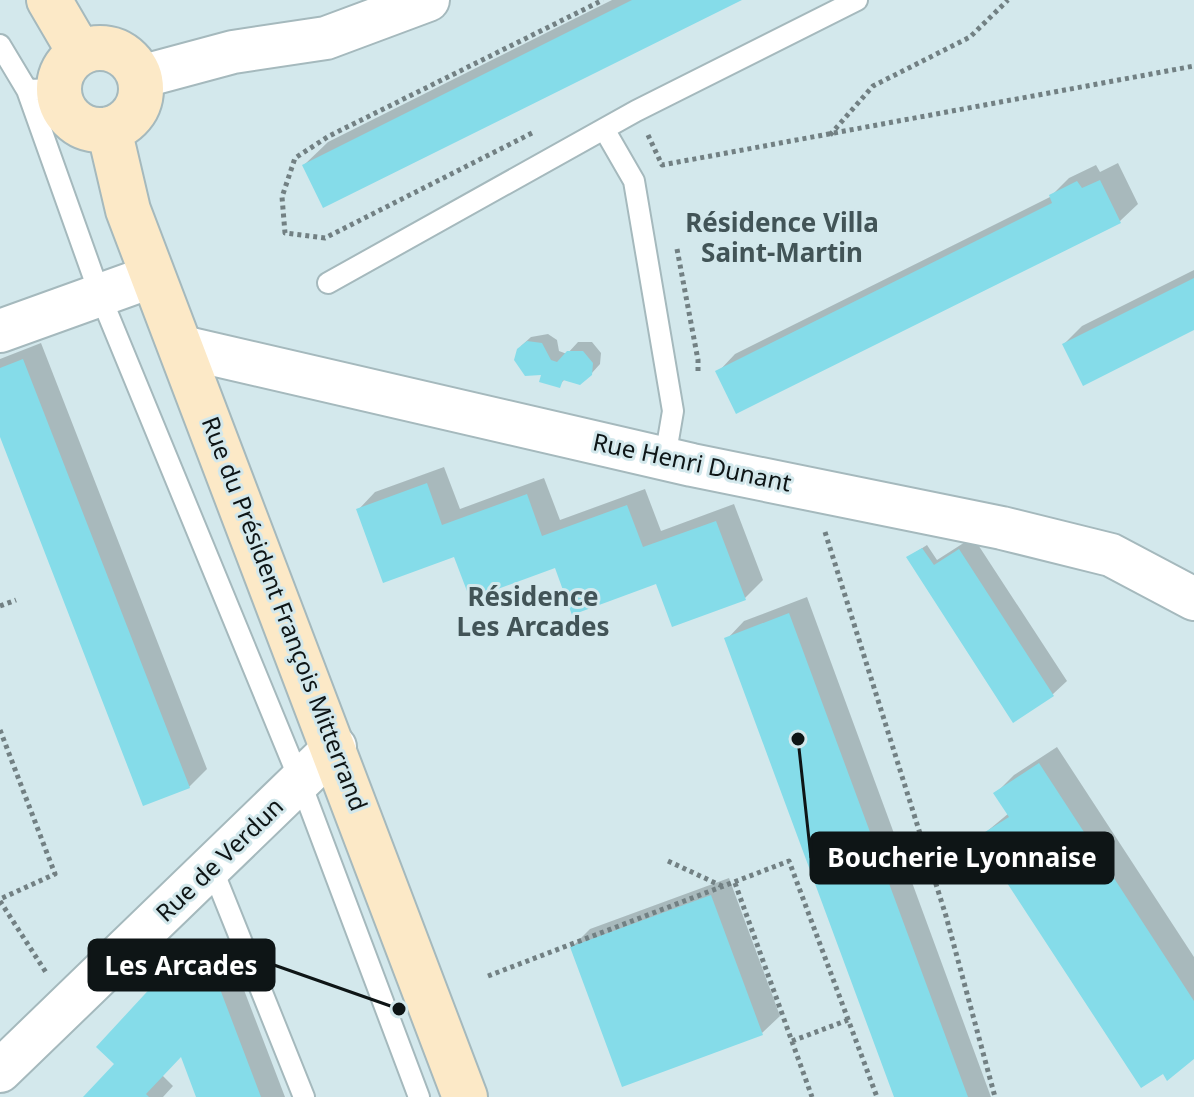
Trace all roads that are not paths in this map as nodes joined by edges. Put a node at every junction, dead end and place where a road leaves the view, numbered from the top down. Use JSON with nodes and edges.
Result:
{"nodes":[{"id":1,"x":49,"y":0,"type":"edge"},
{"id":2,"x":428,"y":0,"type":"edge"},
{"id":3,"x":857,"y":0,"type":"edge"},
{"id":4,"x":0,"y":45,"type":"edge"},
{"id":5,"x":140,"y":77,"type":"junction"},
{"id":6,"x":55,"y":78,"type":"junction"},
{"id":7,"x":109,"y":129,"type":"junction"},
{"id":8,"x":604,"y":129,"type":"junction"},
{"id":9,"x":153,"y":276,"type":"junction"},
{"id":10,"x":328,"y":283,"type":"dead end"},
{"id":11,"x":100,"y":295,"type":"junction"},
{"id":12,"x":0,"y":331,"type":"edge"},
{"id":13,"x":182,"y":347,"type":"junction"},
{"id":14,"x":665,"y":458,"type":"junction"},
{"id":15,"x":1194,"y":599,"type":"edge"},
{"id":16,"x":335,"y":747,"type":"junction"},
{"id":17,"x":300,"y":781,"type":"junction"},
{"id":18,"x":212,"y":868,"type":"junction"},
{"id":19,"x":0,"y":1071,"type":"edge"},
{"id":20,"x":304,"y":1097,"type":"edge"},
{"id":21,"x":419,"y":1097,"type":"edge"},
{"id":22,"x":465,"y":1097,"type":"edge"}],
"edges":[{"from":1,"to":6,"type":"main road"},
{"from":2,"to":5,"type":"street"},
{"from":3,"to":8,"type":"lane"},
{"from":4,"to":6,"type":"lane"},
{"from":5,"to":6,"type":"main road"},
{"from":5,"to":7,"type":"main road"},
{"from":6,"to":7,"type":"main road"},
{"from":6,"to":11,"type":"lane"},
{"from":7,"to":9,"type":"main road","name":"Rue du Président François Mitterrand"},
{"from":8,"to":10,"type":"lane"},
{"from":8,"to":14,"type":"lane"},
{"from":9,"to":11,"type":"street"},
{"from":9,"to":13,"type":"main road","name":"Rue du Président François Mitterrand"},
{"from":11,"to":12,"type":"street"},
{"from":11,"to":17,"type":"lane"},
{"from":13,"to":14,"type":"street","name":"Rue Henri Dunant"},
{"from":13,"to":16,"type":"main road","name":"Rue du Président François Mitterrand"},
{"from":14,"to":15,"type":"street","name":"Rue Henri Dunant"},
{"from":16,"to":17,"type":"street","name":"Rue de Verdun"},
{"from":16,"to":22,"type":"main road","name":"Rue du Président François Mitterrand"},
{"from":17,"to":18,"type":"street","name":"Rue de Verdun"},
{"from":17,"to":21,"type":"lane"},
{"from":18,"to":19,"type":"street","name":"Rue de Verdun"},
{"from":18,"to":20,"type":"lane"}]}
